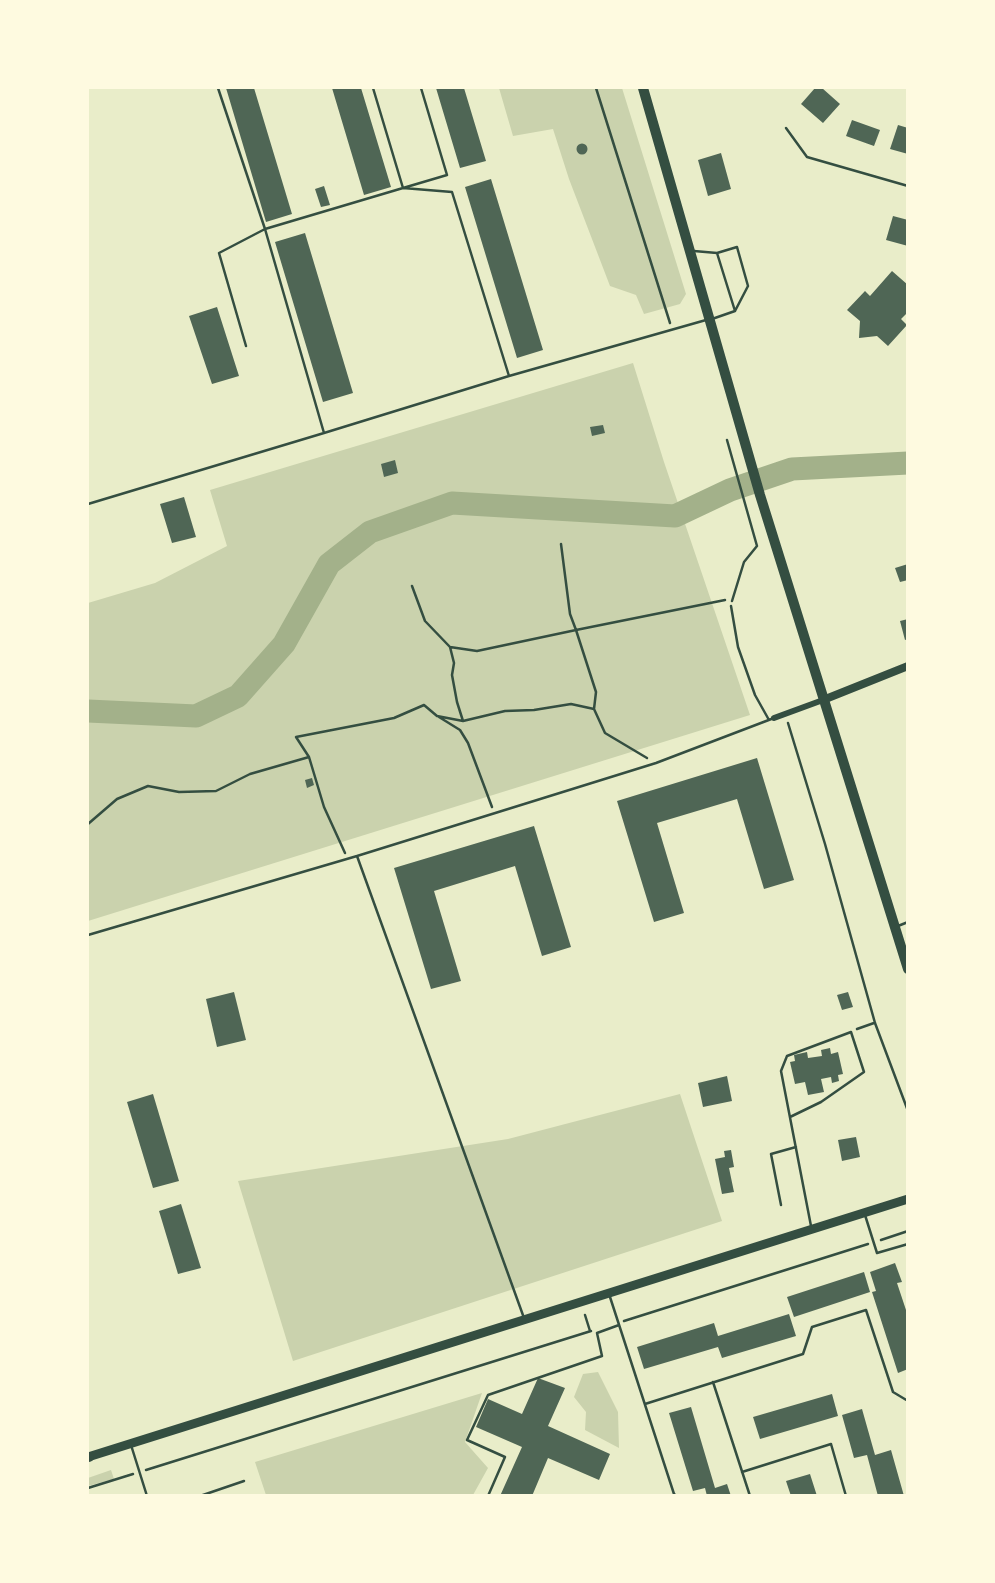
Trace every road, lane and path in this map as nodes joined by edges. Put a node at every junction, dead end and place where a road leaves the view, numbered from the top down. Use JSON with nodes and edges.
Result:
{"nodes":[{"id":1,"x":218,"y":88,"type":"edge"},
{"id":2,"x":373,"y":88,"type":"edge"},
{"id":3,"x":421,"y":88,"type":"edge"},
{"id":4,"x":596,"y":88,"type":"edge"},
{"id":5,"x":642,"y":88,"type":"edge"},
{"id":6,"x":786,"y":128,"type":"dead end"},
{"id":7,"x":908,"y":186,"type":"edge"},
{"id":8,"x":403,"y":188,"type":"junction"},
{"id":9,"x":265,"y":229,"type":"junction"},
{"id":10,"x":689,"y":251,"type":"junction"},
{"id":11,"x":718,"y":253,"type":"junction"},
{"id":12,"x":735,"y":311,"type":"junction"},
{"id":13,"x":709,"y":320,"type":"junction"},
{"id":14,"x":672,"y":329,"type":"junction"},
{"id":15,"x":246,"y":346,"type":"dead end"},
{"id":16,"x":509,"y":376,"type":"junction"},
{"id":17,"x":324,"y":433,"type":"junction"},
{"id":18,"x":727,"y":440,"type":"dead end"},
{"id":19,"x":88,"y":504,"type":"edge"},
{"id":20,"x":561,"y":544,"type":"dead end"},
{"id":21,"x":412,"y":586,"type":"dead end"},
{"id":22,"x":730,"y":606,"type":"junction"},
{"id":23,"x":576,"y":630,"type":"junction"},
{"id":24,"x":450,"y":647,"type":"junction"},
{"id":25,"x":908,"y":666,"type":"edge"},
{"id":26,"x":823,"y":700,"type":"junction"},
{"id":27,"x":594,"y":709,"type":"junction"},
{"id":28,"x":785,"y":714,"type":"junction"},
{"id":29,"x":437,"y":716,"type":"junction"},
{"id":30,"x":771,"y":719,"type":"junction"},
{"id":31,"x":463,"y":721,"type":"junction"},
{"id":32,"x":309,"y":757,"type":"junction"},
{"id":33,"x":656,"y":763,"type":"junction"},
{"id":34,"x":494,"y":813,"type":"junction"},
{"id":35,"x":88,"y":824,"type":"edge"},
{"id":36,"x":357,"y":856,"type":"junction"},
{"id":37,"x":347,"y":859,"type":"junction"},
{"id":38,"x":908,"y":922,"type":"edge"},
{"id":39,"x":895,"y":928,"type":"junction"},
{"id":40,"x":88,"y":935,"type":"edge"},
{"id":41,"x":908,"y":969,"type":"edge"},
{"id":42,"x":875,"y":1023,"type":"junction"},
{"id":43,"x":851,"y":1032,"type":"junction"},
{"id":44,"x":908,"y":1111,"type":"edge"},
{"id":45,"x":790,"y":1117,"type":"junction"},
{"id":46,"x":796,"y":1147,"type":"junction"},
{"id":47,"x":908,"y":1199,"type":"edge"},
{"id":48,"x":780,"y":1205,"type":"dead end"},
{"id":49,"x":864,"y":1211,"type":"junction"},
{"id":50,"x":811,"y":1229,"type":"junction"},
{"id":51,"x":908,"y":1231,"type":"edge"},
{"id":52,"x":873,"y":1242,"type":"junction"},
{"id":53,"x":908,"y":1244,"type":"edge"},
{"id":54,"x":608,"y":1292,"type":"junction"},
{"id":55,"x":585,"y":1315,"type":"dead end"},
{"id":56,"x":524,"y":1318,"type":"junction"},
{"id":57,"x":619,"y":1324,"type":"junction"},
{"id":58,"x":590,"y":1331,"type":"junction"},
{"id":59,"x":713,"y":1382,"type":"junction"},
{"id":60,"x":908,"y":1401,"type":"edge"},
{"id":61,"x":645,"y":1404,"type":"junction"},
{"id":62,"x":130,"y":1444,"type":"junction"},
{"id":63,"x":88,"y":1457,"type":"edge"},
{"id":64,"x":139,"y":1472,"type":"junction"},
{"id":65,"x":742,"y":1472,"type":"junction"},
{"id":66,"x":244,"y":1481,"type":"dead end"},
{"id":67,"x":88,"y":1488,"type":"edge"},
{"id":68,"x":147,"y":1496,"type":"edge"},
{"id":69,"x":200,"y":1496,"type":"edge"},
{"id":70,"x":488,"y":1496,"type":"edge"},
{"id":71,"x":677,"y":1496,"type":"edge"},
{"id":72,"x":750,"y":1496,"type":"edge"},
{"id":73,"x":846,"y":1496,"type":"edge"}],
"edges":[{"from":1,"to":9,"type":"lane"},
{"from":2,"to":8,"type":"lane"},
{"from":3,"to":8,"type":"lane"},
{"from":4,"to":14,"type":"path"},
{"from":5,"to":10,"type":"main road"},
{"from":6,"to":7,"type":"lane"},
{"from":8,"to":9,"type":"lane"},
{"from":8,"to":16,"type":"lane"},
{"from":9,"to":15,"type":"lane"},
{"from":9,"to":17,"type":"lane"},
{"from":10,"to":11,"type":"lane"},
{"from":10,"to":13,"type":"main road"},
{"from":11,"to":12,"type":"lane"},
{"from":11,"to":12,"type":"lane"},
{"from":12,"to":13,"type":"lane"},
{"from":13,"to":14,"type":"lane"},
{"from":13,"to":26,"type":"main road"},
{"from":14,"to":16,"type":"lane"},
{"from":16,"to":17,"type":"lane"},
{"from":17,"to":19,"type":"lane"},
{"from":18,"to":22,"type":"path"},
{"from":20,"to":23,"type":"path"},
{"from":21,"to":24,"type":"path"},
{"from":22,"to":23,"type":"path"},
{"from":22,"to":30,"type":"lane"},
{"from":23,"to":24,"type":"path"},
{"from":23,"to":27,"type":"path"},
{"from":24,"to":31,"type":"path"},
{"from":25,"to":26,"type":"street"},
{"from":26,"to":28,"type":"street"},
{"from":26,"to":39,"type":"main road"},
{"from":27,"to":31,"type":"path"},
{"from":27,"to":33,"type":"path"},
{"from":28,"to":30,"type":"street"},
{"from":28,"to":42,"type":"path"},
{"from":29,"to":31,"type":"path"},
{"from":29,"to":32,"type":"path"},
{"from":29,"to":34,"type":"path"},
{"from":30,"to":33,"type":"lane"},
{"from":32,"to":35,"type":"path"},
{"from":32,"to":37,"type":"path"},
{"from":33,"to":34,"type":"lane"},
{"from":34,"to":36,"type":"lane"},
{"from":36,"to":37,"type":"lane"},
{"from":36,"to":56,"type":"lane"},
{"from":37,"to":40,"type":"lane"},
{"from":38,"to":39,"type":"lane"},
{"from":39,"to":41,"type":"main road"},
{"from":42,"to":43,"type":"path"},
{"from":42,"to":44,"type":"path"},
{"from":43,"to":45,"type":"lane"},
{"from":43,"to":45,"type":"lane"},
{"from":45,"to":46,"type":"lane"},
{"from":46,"to":48,"type":"lane"},
{"from":46,"to":50,"type":"lane"},
{"from":47,"to":49,"type":"main road"},
{"from":49,"to":50,"type":"main road"},
{"from":49,"to":52,"type":"lane"},
{"from":50,"to":54,"type":"main road"},
{"from":51,"to":52,"type":"path"},
{"from":52,"to":53,"type":"lane"},
{"from":52,"to":57,"type":"path"},
{"from":54,"to":56,"type":"main road"},
{"from":54,"to":57,"type":"lane"},
{"from":55,"to":58,"type":"path"},
{"from":56,"to":62,"type":"main road"},
{"from":57,"to":58,"type":"path"},
{"from":57,"to":61,"type":"lane"},
{"from":57,"to":70,"type":"lane"},
{"from":58,"to":64,"type":"path"},
{"from":59,"to":60,"type":"lane"},
{"from":59,"to":61,"type":"lane"},
{"from":59,"to":65,"type":"lane"},
{"from":61,"to":71,"type":"lane"},
{"from":62,"to":63,"type":"main road"},
{"from":62,"to":64,"type":"lane"},
{"from":64,"to":67,"type":"path"},
{"from":64,"to":68,"type":"lane"},
{"from":65,"to":72,"type":"lane"},
{"from":65,"to":73,"type":"lane"},
{"from":66,"to":69,"type":"lane"}]}
